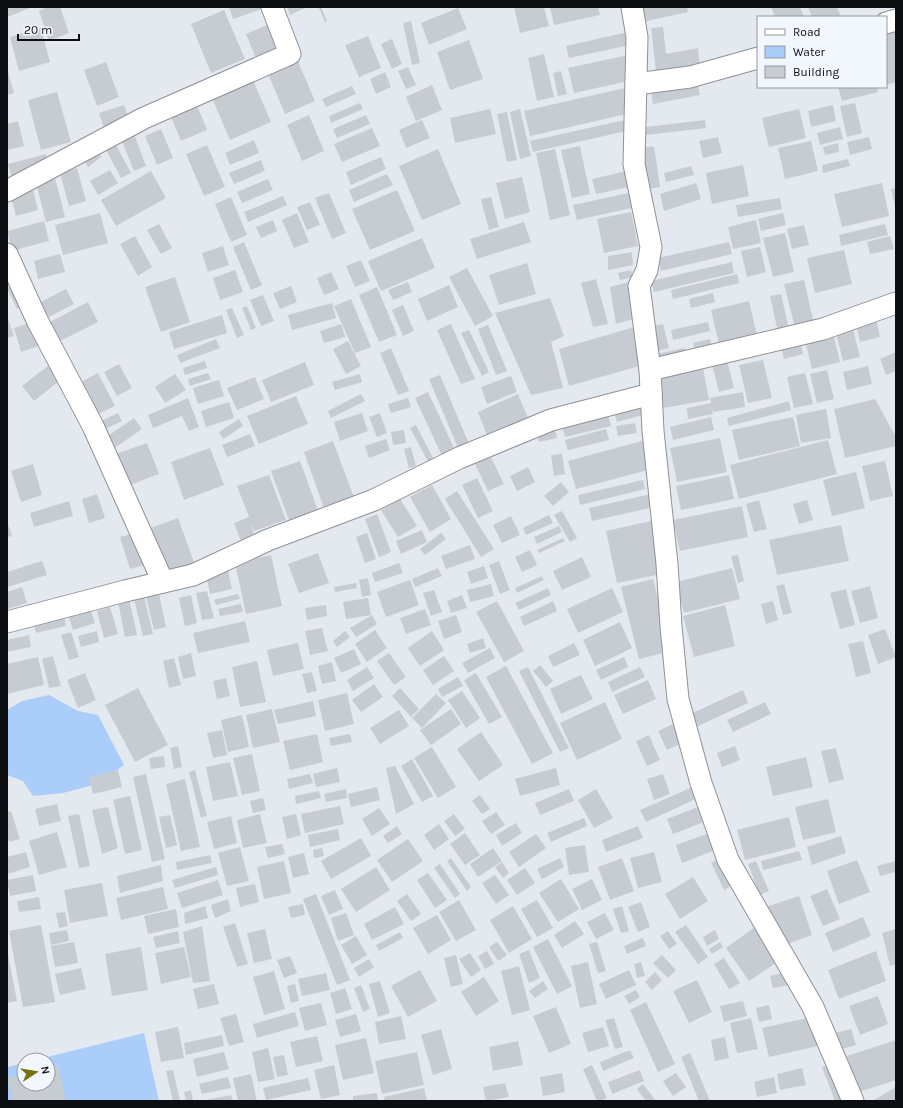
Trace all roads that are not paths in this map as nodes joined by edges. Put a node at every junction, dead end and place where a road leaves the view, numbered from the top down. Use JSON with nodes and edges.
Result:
{"nodes":[{"id":1,"x":272,"y":7,"type":"edge"},
{"id":2,"x":632,"y":7,"type":"edge"},
{"id":3,"x":757,"y":58,"type":"edge"},
{"id":4,"x":636,"y":84,"type":"junction"},
{"id":5,"x":7,"y":191,"type":"edge"},
{"id":6,"x":7,"y":254,"type":"edge"},
{"id":7,"x":896,"y":304,"type":"edge"},
{"id":8,"x":650,"y":370,"type":"junction"},
{"id":9,"x":651,"y":394,"type":"junction"},
{"id":10,"x":163,"y":582,"type":"junction"},
{"id":11,"x":7,"y":622,"type":"edge"},
{"id":12,"x":853,"y":1101,"type":"edge"}],
"edges":[{"from":1,"to":5,"type":"street"},
{"from":2,"to":4,"type":"street"},
{"from":3,"to":4,"type":"street"},
{"from":4,"to":8,"type":"street"},
{"from":6,"to":10,"type":"street"},
{"from":7,"to":8,"type":"street"},
{"from":8,"to":9,"type":"street"},
{"from":9,"to":10,"type":"street"},
{"from":9,"to":12,"type":"street"},
{"from":10,"to":11,"type":"street"}]}
